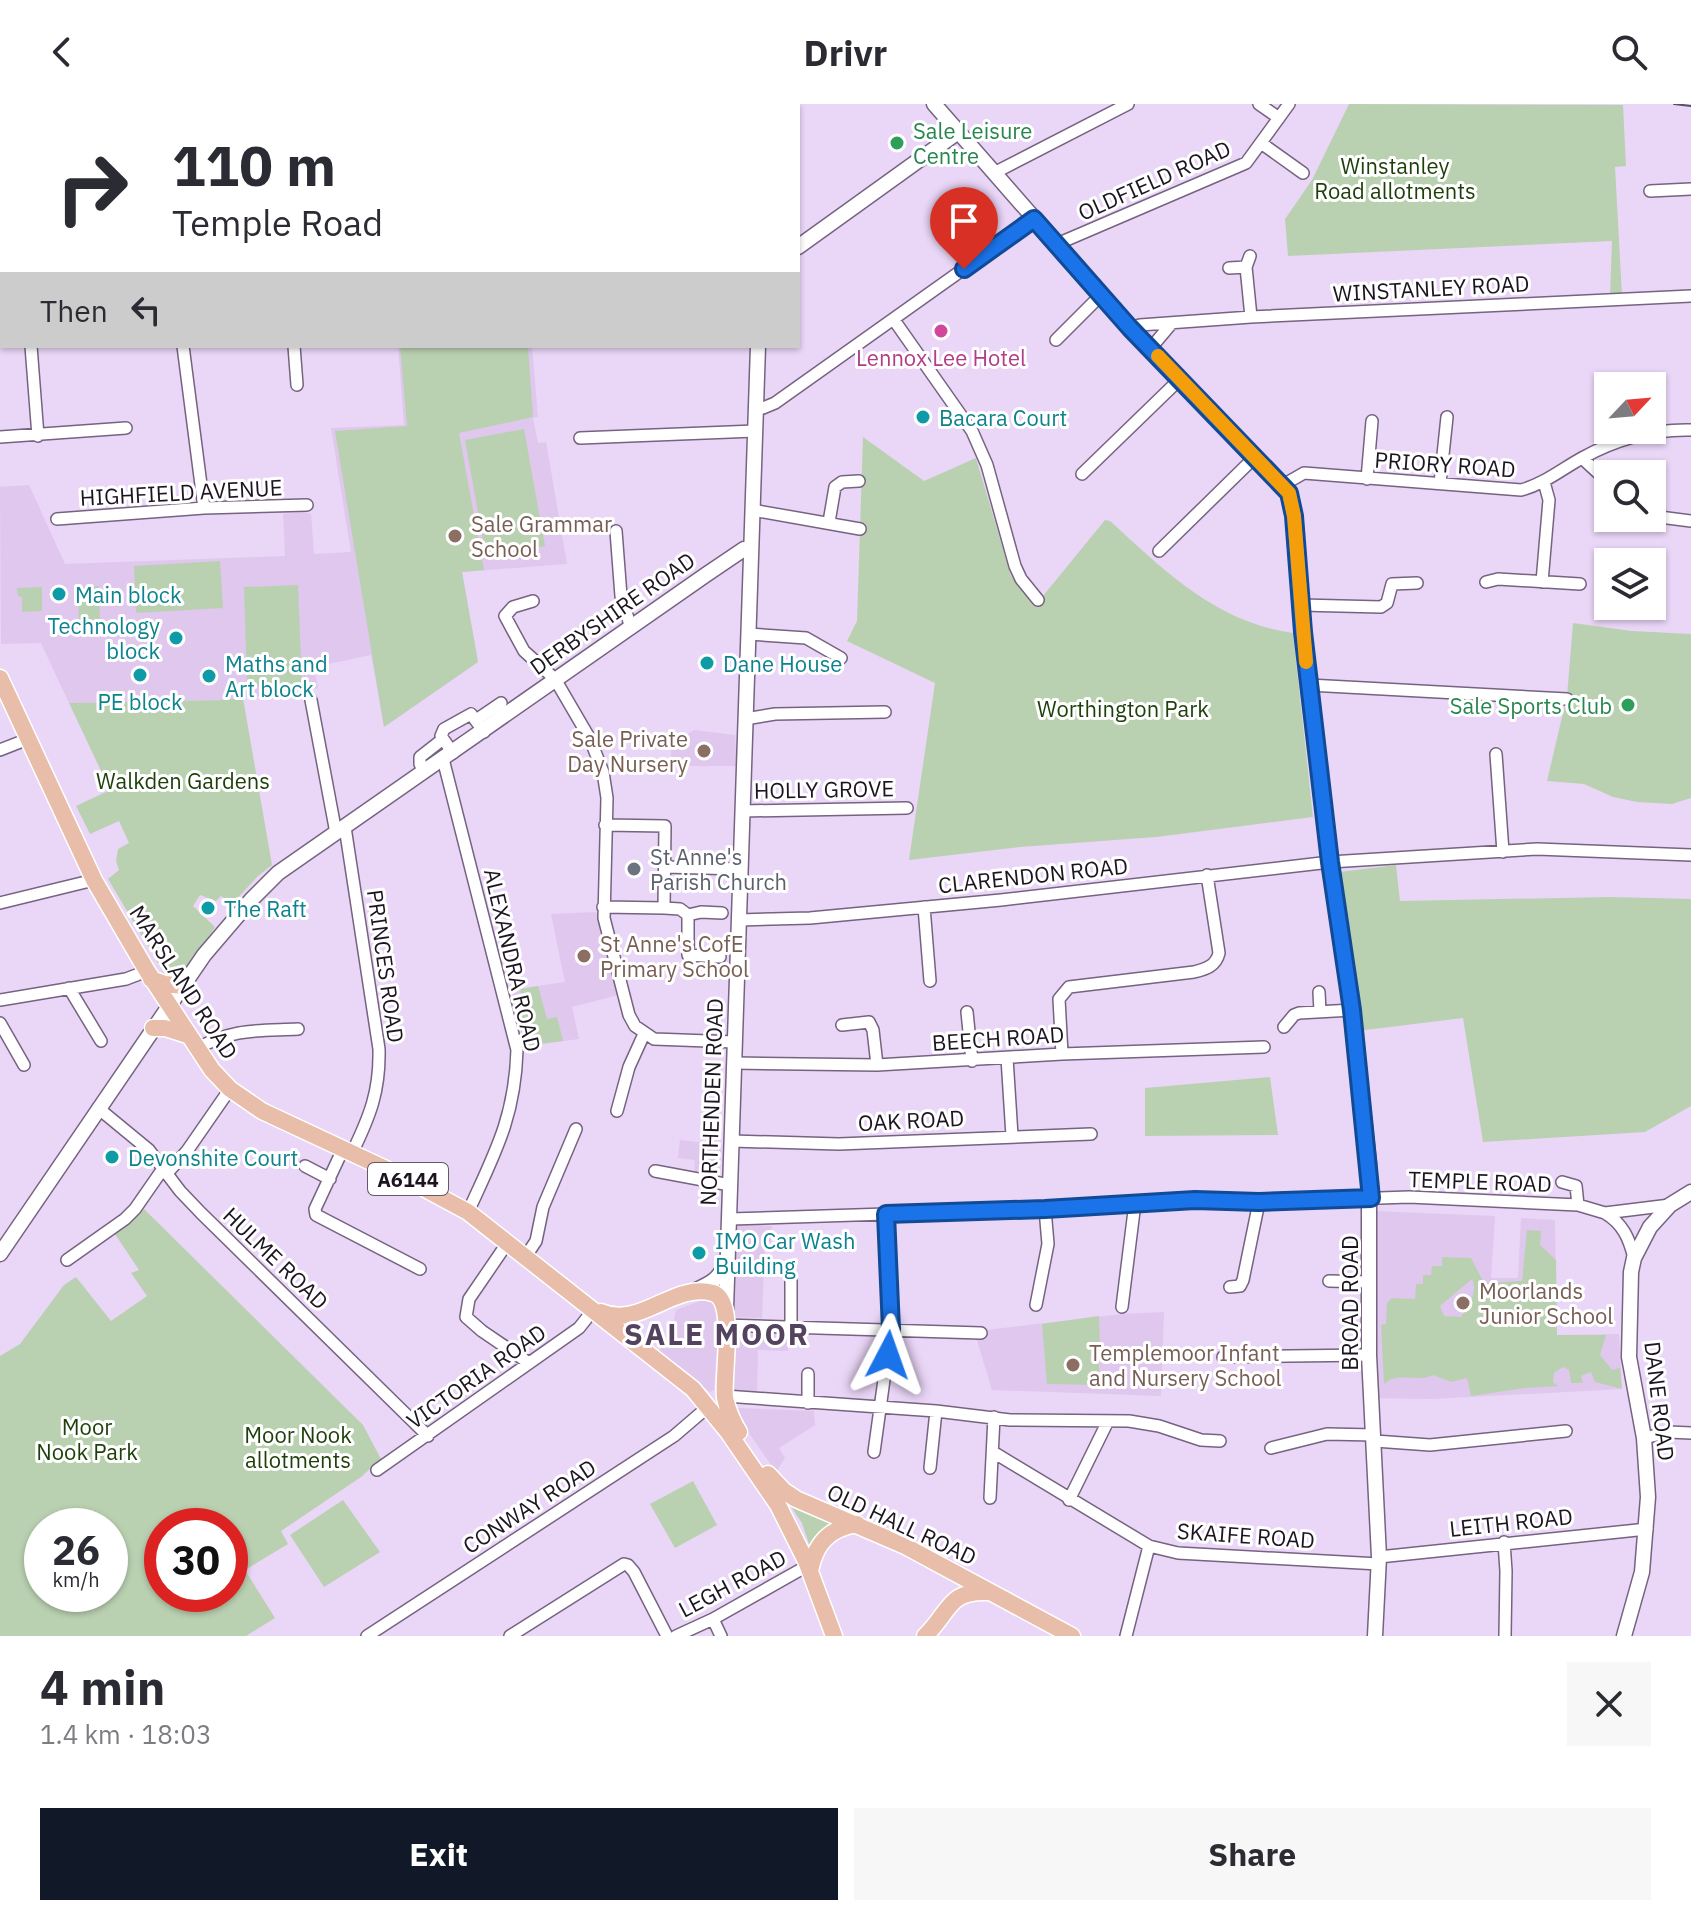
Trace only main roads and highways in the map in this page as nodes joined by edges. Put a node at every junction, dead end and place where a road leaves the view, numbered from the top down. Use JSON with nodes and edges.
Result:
{"nodes":[{"id":1,"x":0,"y":678,"type":"edge"},
{"id":2,"x":149,"y":975,"type":"junction"},
{"id":3,"x":183,"y":986,"type":"road end"},
{"id":4,"x":153,"y":1028,"type":"road end"},
{"id":5,"x":191,"y":1042,"type":"junction"},
{"id":6,"x":594,"y":1309,"type":"junction"},
{"id":7,"x":646,"y":1311,"type":"junction"},
{"id":8,"x":648,"y":1353,"type":"junction"},
{"id":9,"x":796,"y":1499,"type":"joint"},
{"id":10,"x":857,"y":1524,"type":"junction"},
{"id":11,"x":938,"y":1564,"type":"junction"},
{"id":12,"x":809,"y":1568,"type":"junction"},
{"id":13,"x":988,"y":1592,"type":"junction"},
{"id":14,"x":953,"y":1602,"type":"junction"},
{"id":15,"x":834,"y":1636,"type":"edge"},
{"id":16,"x":925,"y":1636,"type":"edge"},
{"id":17,"x":1072,"y":1636,"type":"edge"}],
"edges":[{"from":1,"to":2,"type":"main road","name":"MARSLAND ROAD","number":"A6144"},
{"from":2,"to":3,"type":"main road"},
{"from":2,"to":5,"type":"main road","name":"MARSLAND ROAD","number":"A6144"},
{"from":4,"to":5,"type":"main road"},
{"from":5,"to":6,"type":"main road","name":"MARSLAND ROAD","number":"A6144"},
{"from":6,"to":7,"type":"main road"},
{"from":6,"to":8,"type":"main road","name":"MARSLAND ROAD","number":"A6144"},
{"from":7,"to":8,"type":"main road"},
{"from":7,"to":9,"type":"main road","name":"NORTHENDEN ROAD"},
{"from":8,"to":12,"type":"main road","name":"MARSLAND ROAD","number":"A6144"},
{"from":9,"to":10,"type":"main road","name":"OLD HALL ROAD"},
{"from":10,"to":11,"type":"main road","name":"OLD HALL ROAD"},
{"from":10,"to":12,"type":"main road"},
{"from":11,"to":13,"type":"main road","name":"OLD HALL ROAD"},
{"from":11,"to":14,"type":"main road"},
{"from":12,"to":15,"type":"main road","number":"A6144"},
{"from":13,"to":14,"type":"main road","name":"OLD HALL ROAD"},
{"from":13,"to":17,"type":"main road","name":"OLD HALL ROAD"},
{"from":14,"to":16,"type":"main road"}]}
